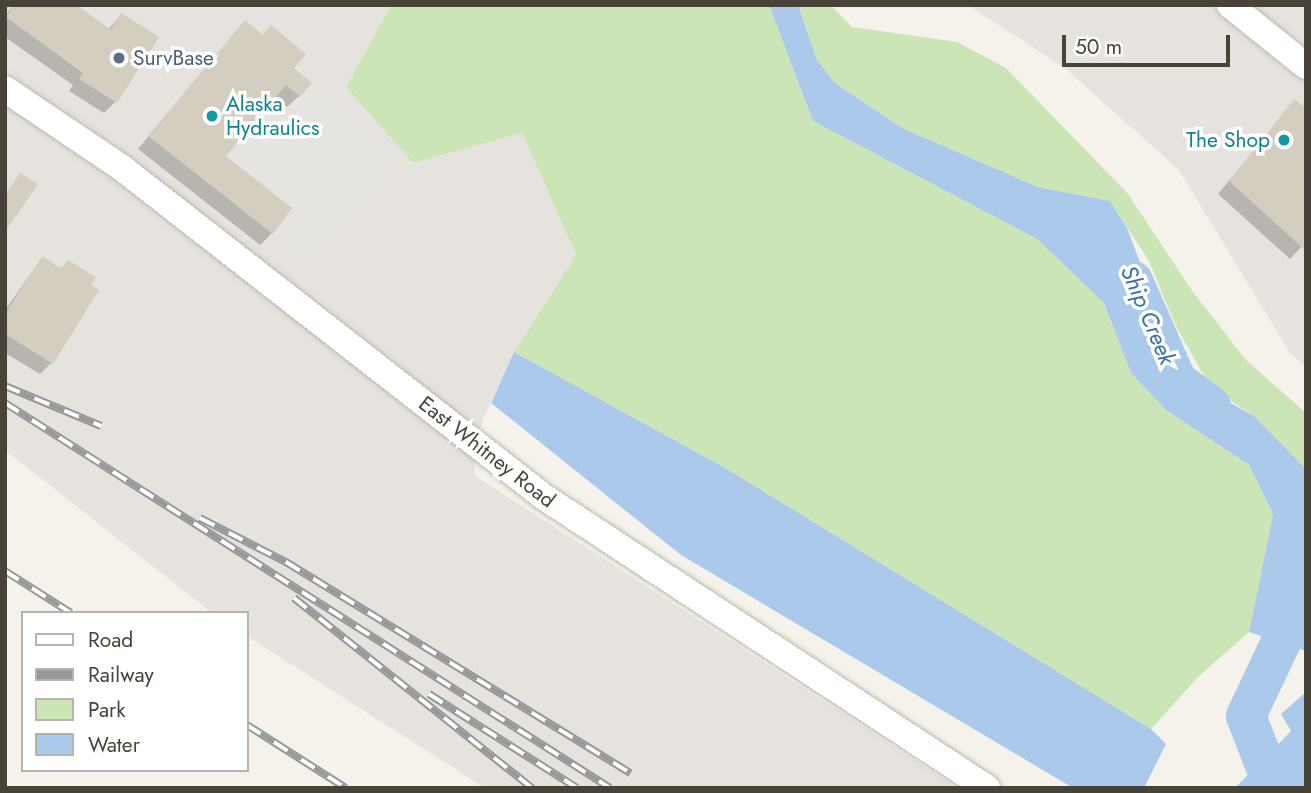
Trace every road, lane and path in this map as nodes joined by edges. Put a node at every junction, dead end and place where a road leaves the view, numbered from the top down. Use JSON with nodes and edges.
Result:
{"nodes":[{"id":1,"x":1230,"y":5,"type":"edge"},
{"id":2,"x":1306,"y":66,"type":"edge"},
{"id":3,"x":5,"y":89,"type":"edge"},
{"id":4,"x":987,"y":788,"type":"edge"}],
"edges":[{"from":1,"to":2,"type":"street"},
{"from":3,"to":4,"type":"street","name":"East Whitney Road"}]}
